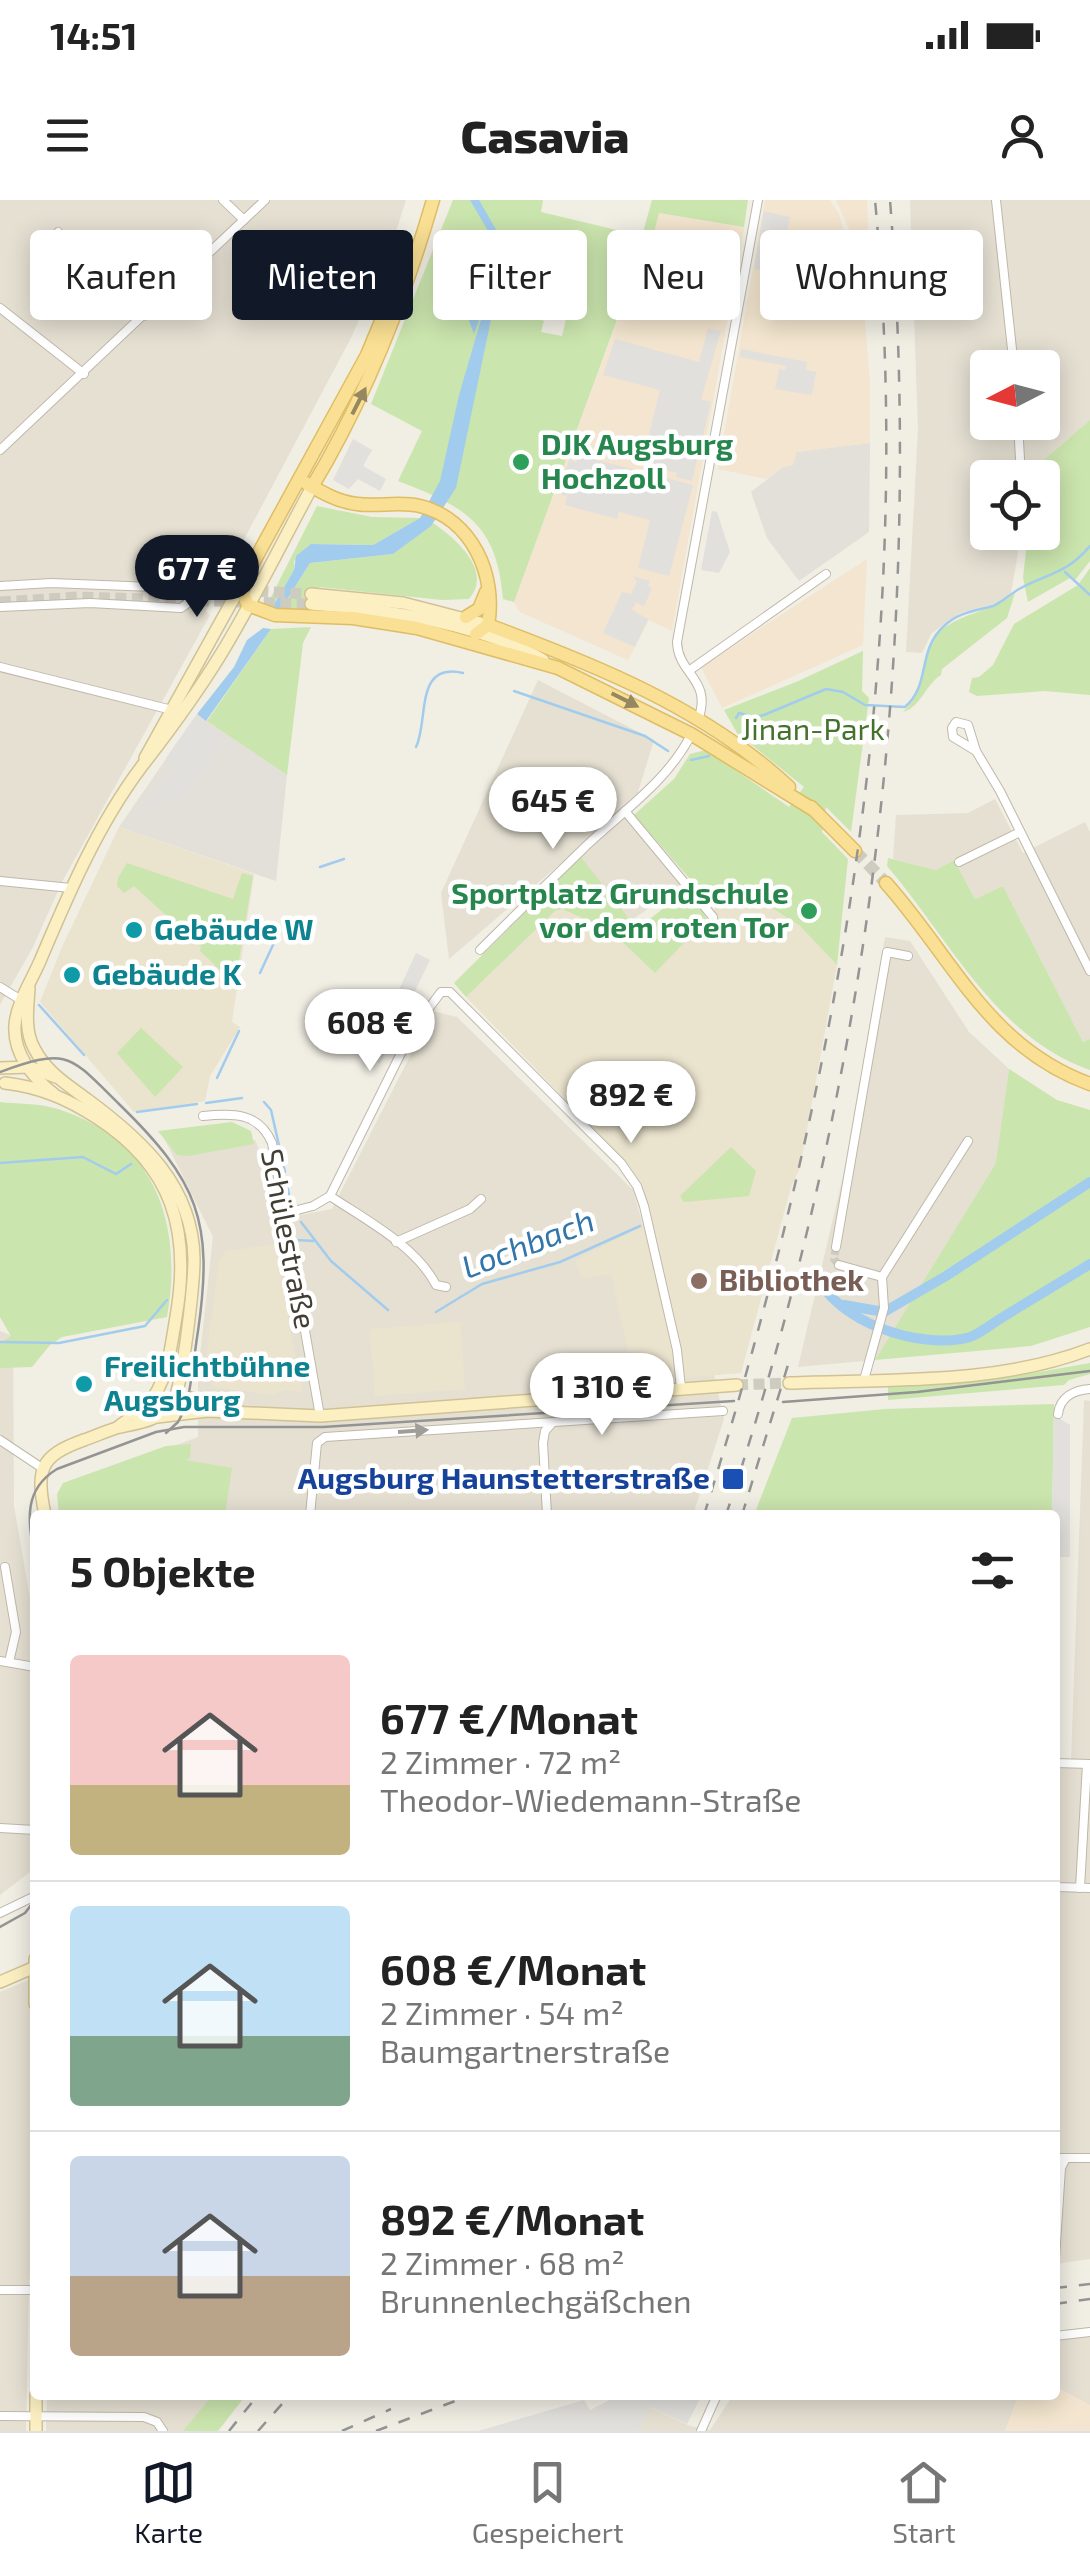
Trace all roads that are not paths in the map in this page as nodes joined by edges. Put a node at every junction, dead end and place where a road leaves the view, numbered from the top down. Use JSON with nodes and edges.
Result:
{"nodes":[{"id":1,"x":223,"y":200,"type":"edge"},
{"id":2,"x":265,"y":200,"type":"edge"},
{"id":3,"x":433,"y":200,"type":"edge"},
{"id":4,"x":758,"y":200,"type":"edge"},
{"id":5,"x":996,"y":200,"type":"edge"},
{"id":6,"x":244,"y":220,"type":"junction"},
{"id":7,"x":212,"y":251,"type":"edge"},
{"id":8,"x":413,"y":257,"type":"edge"},
{"id":9,"x":0,"y":308,"type":"edge"},
{"id":10,"x":140,"y":320,"type":"edge"},
{"id":11,"x":381,"y":320,"type":"edge"},
{"id":12,"x":393,"y":320,"type":"edge"},
{"id":13,"x":1012,"y":350,"type":"edge"},
{"id":14,"x":84,"y":374,"type":"junction"},
{"id":15,"x":0,"y":430,"type":"edge"},
{"id":16,"x":11,"y":440,"type":"junction"},
{"id":17,"x":0,"y":450,"type":"edge"},
{"id":18,"x":299,"y":479,"type":"junction"},
{"id":19,"x":312,"y":486,"type":"junction"},
{"id":20,"x":826,"y":574,"type":"dead end"},
{"id":21,"x":51,"y":583,"type":"junction"},
{"id":22,"x":488,"y":585,"type":"junction"},
{"id":23,"x":0,"y":586,"type":"edge"},
{"id":24,"x":240,"y":587,"type":"junction"},
{"id":25,"x":52,"y":603,"type":"junction"},
{"id":26,"x":0,"y":607,"type":"edge"},
{"id":27,"x":253,"y":607,"type":"junction"},
{"id":28,"x":466,"y":618,"type":"junction"},
{"id":29,"x":488,"y":625,"type":"junction"},
{"id":30,"x":476,"y":634,"type":"junction"},
{"id":31,"x":0,"y":667,"type":"edge"},
{"id":32,"x":558,"y":668,"type":"junction"},
{"id":33,"x":690,"y":670,"type":"junction"},
{"id":34,"x":172,"y":710,"type":"junction"},
{"id":35,"x":698,"y":719,"type":"junction"},
{"id":36,"x":691,"y":734,"type":"junction"},
{"id":37,"x":976,"y":751,"type":"dead end"},
{"id":38,"x":142,"y":766,"type":"junction"},
{"id":39,"x":814,"y":810,"type":"junction"},
{"id":40,"x":625,"y":812,"type":"junction"},
{"id":41,"x":1020,"y":832,"type":"junction"},
{"id":42,"x":855,"y":851,"type":"tunnel mouth"},
{"id":43,"x":959,"y":862,"type":"dead end"},
{"id":44,"x":0,"y":880,"type":"edge"},
{"id":45,"x":886,"y":884,"type":"tunnel mouth"},
{"id":46,"x":72,"y":888,"type":"junction"},
{"id":47,"x":713,"y":917,"type":"dead end"},
{"id":48,"x":480,"y":950,"type":"dead end"},
{"id":49,"x":908,"y":956,"type":"dead end"},
{"id":50,"x":1090,"y":971,"type":"edge"},
{"id":51,"x":30,"y":984,"type":"junction"},
{"id":52,"x":0,"y":987,"type":"edge"},
{"id":53,"x":21,"y":1000,"type":"junction"},
{"id":54,"x":34,"y":1049,"type":"junction"},
{"id":55,"x":18,"y":1052,"type":"junction"},
{"id":56,"x":29,"y":1067,"type":"junction"},
{"id":57,"x":0,"y":1068,"type":"edge"},
{"id":58,"x":56,"y":1077,"type":"junction"},
{"id":59,"x":3,"y":1083,"type":"edge"},
{"id":60,"x":1090,"y":1084,"type":"edge"},
{"id":61,"x":54,"y":1094,"type":"junction"},
{"id":62,"x":203,"y":1116,"type":"dead end"},
{"id":63,"x":968,"y":1141,"type":"dead end"},
{"id":64,"x":330,"y":1196,"type":"junction"},
{"id":65,"x":482,"y":1200,"type":"dead end"},
{"id":66,"x":286,"y":1212,"type":"junction"},
{"id":67,"x":396,"y":1242,"type":"junction"},
{"id":68,"x":836,"y":1247,"type":"tunnel mouth"},
{"id":69,"x":840,"y":1265,"type":"dead end"},
{"id":70,"x":882,"y":1277,"type":"junction"},
{"id":71,"x":441,"y":1286,"type":"dead end"},
{"id":72,"x":1090,"y":1349,"type":"edge"},
{"id":73,"x":164,"y":1373,"type":"junction"},
{"id":74,"x":864,"y":1380,"type":"junction"},
{"id":75,"x":789,"y":1383,"type":"tunnel mouth"},
{"id":76,"x":737,"y":1385,"type":"tunnel mouth"},
{"id":77,"x":681,"y":1388,"type":"junction"},
{"id":78,"x":1090,"y":1389,"type":"edge"},
{"id":79,"x":176,"y":1398,"type":"junction"},
{"id":80,"x":148,"y":1403,"type":"junction"},
{"id":81,"x":198,"y":1411,"type":"junction"},
{"id":82,"x":723,"y":1411,"type":"dead end"},
{"id":83,"x":252,"y":1414,"type":"junction"},
{"id":84,"x":1058,"y":1414,"type":"dead end"},
{"id":85,"x":320,"y":1416,"type":"junction"},
{"id":86,"x":157,"y":1417,"type":"junction"},
{"id":87,"x":552,"y":1423,"type":"junction"},
{"id":88,"x":116,"y":1428,"type":"junction"},
{"id":89,"x":0,"y":1440,"type":"edge"},
{"id":90,"x":42,"y":1468,"type":"junction"},
{"id":91,"x":44,"y":1510,"type":"edge"},
{"id":92,"x":311,"y":1510,"type":"edge"},
{"id":93,"x":547,"y":1510,"type":"edge"},
{"id":94,"x":5,"y":1567,"type":"dead end"},
{"id":95,"x":5,"y":1661,"type":"edge"},
{"id":96,"x":30,"y":1666,"type":"edge"},
{"id":97,"x":1060,"y":1763,"type":"edge"},
{"id":98,"x":1088,"y":1764,"type":"edge"},
{"id":99,"x":0,"y":1828,"type":"edge"},
{"id":100,"x":30,"y":1830,"type":"edge"},
{"id":101,"x":1085,"y":1888,"type":"edge"},
{"id":102,"x":30,"y":1898,"type":"edge"},
{"id":103,"x":0,"y":1913,"type":"edge"},
{"id":104,"x":30,"y":1967,"type":"edge"},
{"id":105,"x":0,"y":1982,"type":"edge"},
{"id":106,"x":1060,"y":2158,"type":"edge"},
{"id":107,"x":1066,"y":2158,"type":"junction"},
{"id":108,"x":1090,"y":2158,"type":"edge"},
{"id":109,"x":1060,"y":2183,"type":"edge"},
{"id":110,"x":0,"y":2290,"type":"edge"},
{"id":111,"x":30,"y":2290,"type":"edge"},
{"id":112,"x":1090,"y":2332,"type":"edge"},
{"id":113,"x":1060,"y":2335,"type":"edge"},
{"id":114,"x":36,"y":2400,"type":"edge"},
{"id":115,"x":716,"y":2400,"type":"edge"},
{"id":116,"x":0,"y":2416,"type":"edge"},
{"id":117,"x":36,"y":2417,"type":"junction"},
{"id":118,"x":36,"y":2431,"type":"edge"},
{"id":119,"x":163,"y":2431,"type":"edge"},
{"id":120,"x":702,"y":2431,"type":"edge"}],
"edges":[{"from":1,"to":6,"type":"street"},
{"from":2,"to":6,"type":"street"},
{"from":3,"to":8,"type":"main road"},
{"from":4,"to":33,"type":"street"},
{"from":5,"to":13,"type":"street"},
{"from":6,"to":7,"type":"street"},
{"from":9,"to":14,"type":"street"},
{"from":10,"to":14,"type":"street"},
{"from":11,"to":18,"type":"main road"},
{"from":19,"to":12,"type":"main road","one_way":true},
{"from":14,"to":16,"type":"street"},
{"from":15,"to":16,"type":"street"},
{"from":16,"to":17,"type":"street"},
{"from":18,"to":19,"type":"main road"},
{"from":18,"to":24,"type":"main road"},
{"from":19,"to":22,"type":"main road"},
{"from":19,"to":27,"type":"main road"},
{"from":20,"to":33,"type":"street"},
{"from":21,"to":23,"type":"street"},
{"from":21,"to":25,"type":"street"},
{"from":21,"to":25,"type":"street"},
{"from":22,"to":28,"type":"main road"},
{"from":22,"to":29,"type":"main road"},
{"from":24,"to":27,"type":"main road"},
{"from":24,"to":34,"type":"main road"},
{"from":25,"to":26,"type":"street"},
{"from":27,"to":32,"type":"main road"},
{"from":27,"to":38,"type":"main road"},
{"from":28,"to":29,"type":"main road"},
{"from":28,"to":30,"type":"main road"},
{"from":29,"to":30,"type":"main road"},
{"from":29,"to":35,"type":"main road"},
{"from":30,"to":32,"type":"main road"},
{"from":31,"to":34,"type":"street"},
{"from":32,"to":36,"type":"main road","one_way":true},
{"from":33,"to":35,"type":"street"},
{"from":34,"to":38,"type":"main road"},
{"from":35,"to":36,"type":"street"},
{"from":35,"to":39,"type":"main road"},
{"from":36,"to":39,"type":"main road"},
{"from":36,"to":40,"type":"street"},
{"from":37,"to":41,"type":"street"},
{"from":38,"to":46,"type":"main road"},
{"from":39,"to":42,"type":"main road"},
{"from":40,"to":47,"type":"street"},
{"from":40,"to":48,"type":"street"},
{"from":41,"to":43,"type":"street"},
{"from":41,"to":50,"type":"street"},
{"from":44,"to":46,"type":"street"},
{"from":45,"to":60,"type":"main road"},
{"from":46,"to":51,"type":"main road"},
{"from":49,"to":68,"type":"street"},
{"from":51,"to":53,"type":"main road"},
{"from":51,"to":54,"type":"main road"},
{"from":52,"to":53,"type":"street"},
{"from":53,"to":55,"type":"main road"},
{"from":54,"to":56,"type":"main road"},
{"from":54,"to":58,"type":"main road"},
{"from":55,"to":56,"type":"main road"},
{"from":55,"to":57,"type":"main road"},
{"from":56,"to":57,"type":"main road"},
{"from":56,"to":58,"type":"main road"},
{"from":56,"to":59,"type":"main road"},
{"from":56,"to":61,"type":"main road"},
{"from":58,"to":79,"type":"main road"},
{"from":59,"to":61,"type":"main road"},
{"from":61,"to":73,"type":"main road"},
{"from":62,"to":66,"type":"street","name":"Schülestraße"},
{"from":63,"to":70,"type":"street"},
{"from":64,"to":66,"type":"street"},
{"from":64,"to":67,"type":"street"},
{"from":64,"to":77,"type":"street"},
{"from":65,"to":67,"type":"street"},
{"from":66,"to":85,"type":"street","name":"Schülestraße"},
{"from":67,"to":71,"type":"street"},
{"from":69,"to":70,"type":"street"},
{"from":70,"to":74,"type":"street"},
{"from":72,"to":74,"type":"main road"},
{"from":73,"to":79,"type":"main road"},
{"from":73,"to":80,"type":"main road"},
{"from":74,"to":75,"type":"main road"},
{"from":76,"to":77,"type":"main road"},
{"from":77,"to":85,"type":"main road"},
{"from":78,"to":84,"type":"street"},
{"from":79,"to":80,"type":"main road"},
{"from":79,"to":81,"type":"main road"},
{"from":79,"to":83,"type":"main road"},
{"from":79,"to":86,"type":"main road"},
{"from":80,"to":88,"type":"main road"},
{"from":81,"to":83,"type":"main road"},
{"from":81,"to":86,"type":"main road"},
{"from":82,"to":87,"type":"street"},
{"from":83,"to":85,"type":"main road"},
{"from":86,"to":88,"type":"main road"},
{"from":92,"to":87,"type":"street","one_way":true},
{"from":87,"to":93,"type":"street"},
{"from":88,"to":90,"type":"main road"},
{"from":89,"to":90,"type":"street"},
{"from":90,"to":91,"type":"main road"},
{"from":94,"to":95,"type":"street"},
{"from":95,"to":96,"type":"street"},
{"from":97,"to":98,"type":"street"},
{"from":98,"to":101,"type":"street"},
{"from":99,"to":100,"type":"street"},
{"from":102,"to":103,"type":"street"},
{"from":104,"to":105,"type":"main road"},
{"from":106,"to":107,"type":"street"},
{"from":107,"to":108,"type":"street"},
{"from":107,"to":109,"type":"street"},
{"from":110,"to":111,"type":"street"},
{"from":112,"to":113,"type":"street"},
{"from":114,"to":117,"type":"main road"},
{"from":115,"to":120,"type":"street"},
{"from":116,"to":117,"type":"street"},
{"from":117,"to":118,"type":"main road"},
{"from":117,"to":119,"type":"street"}]}
